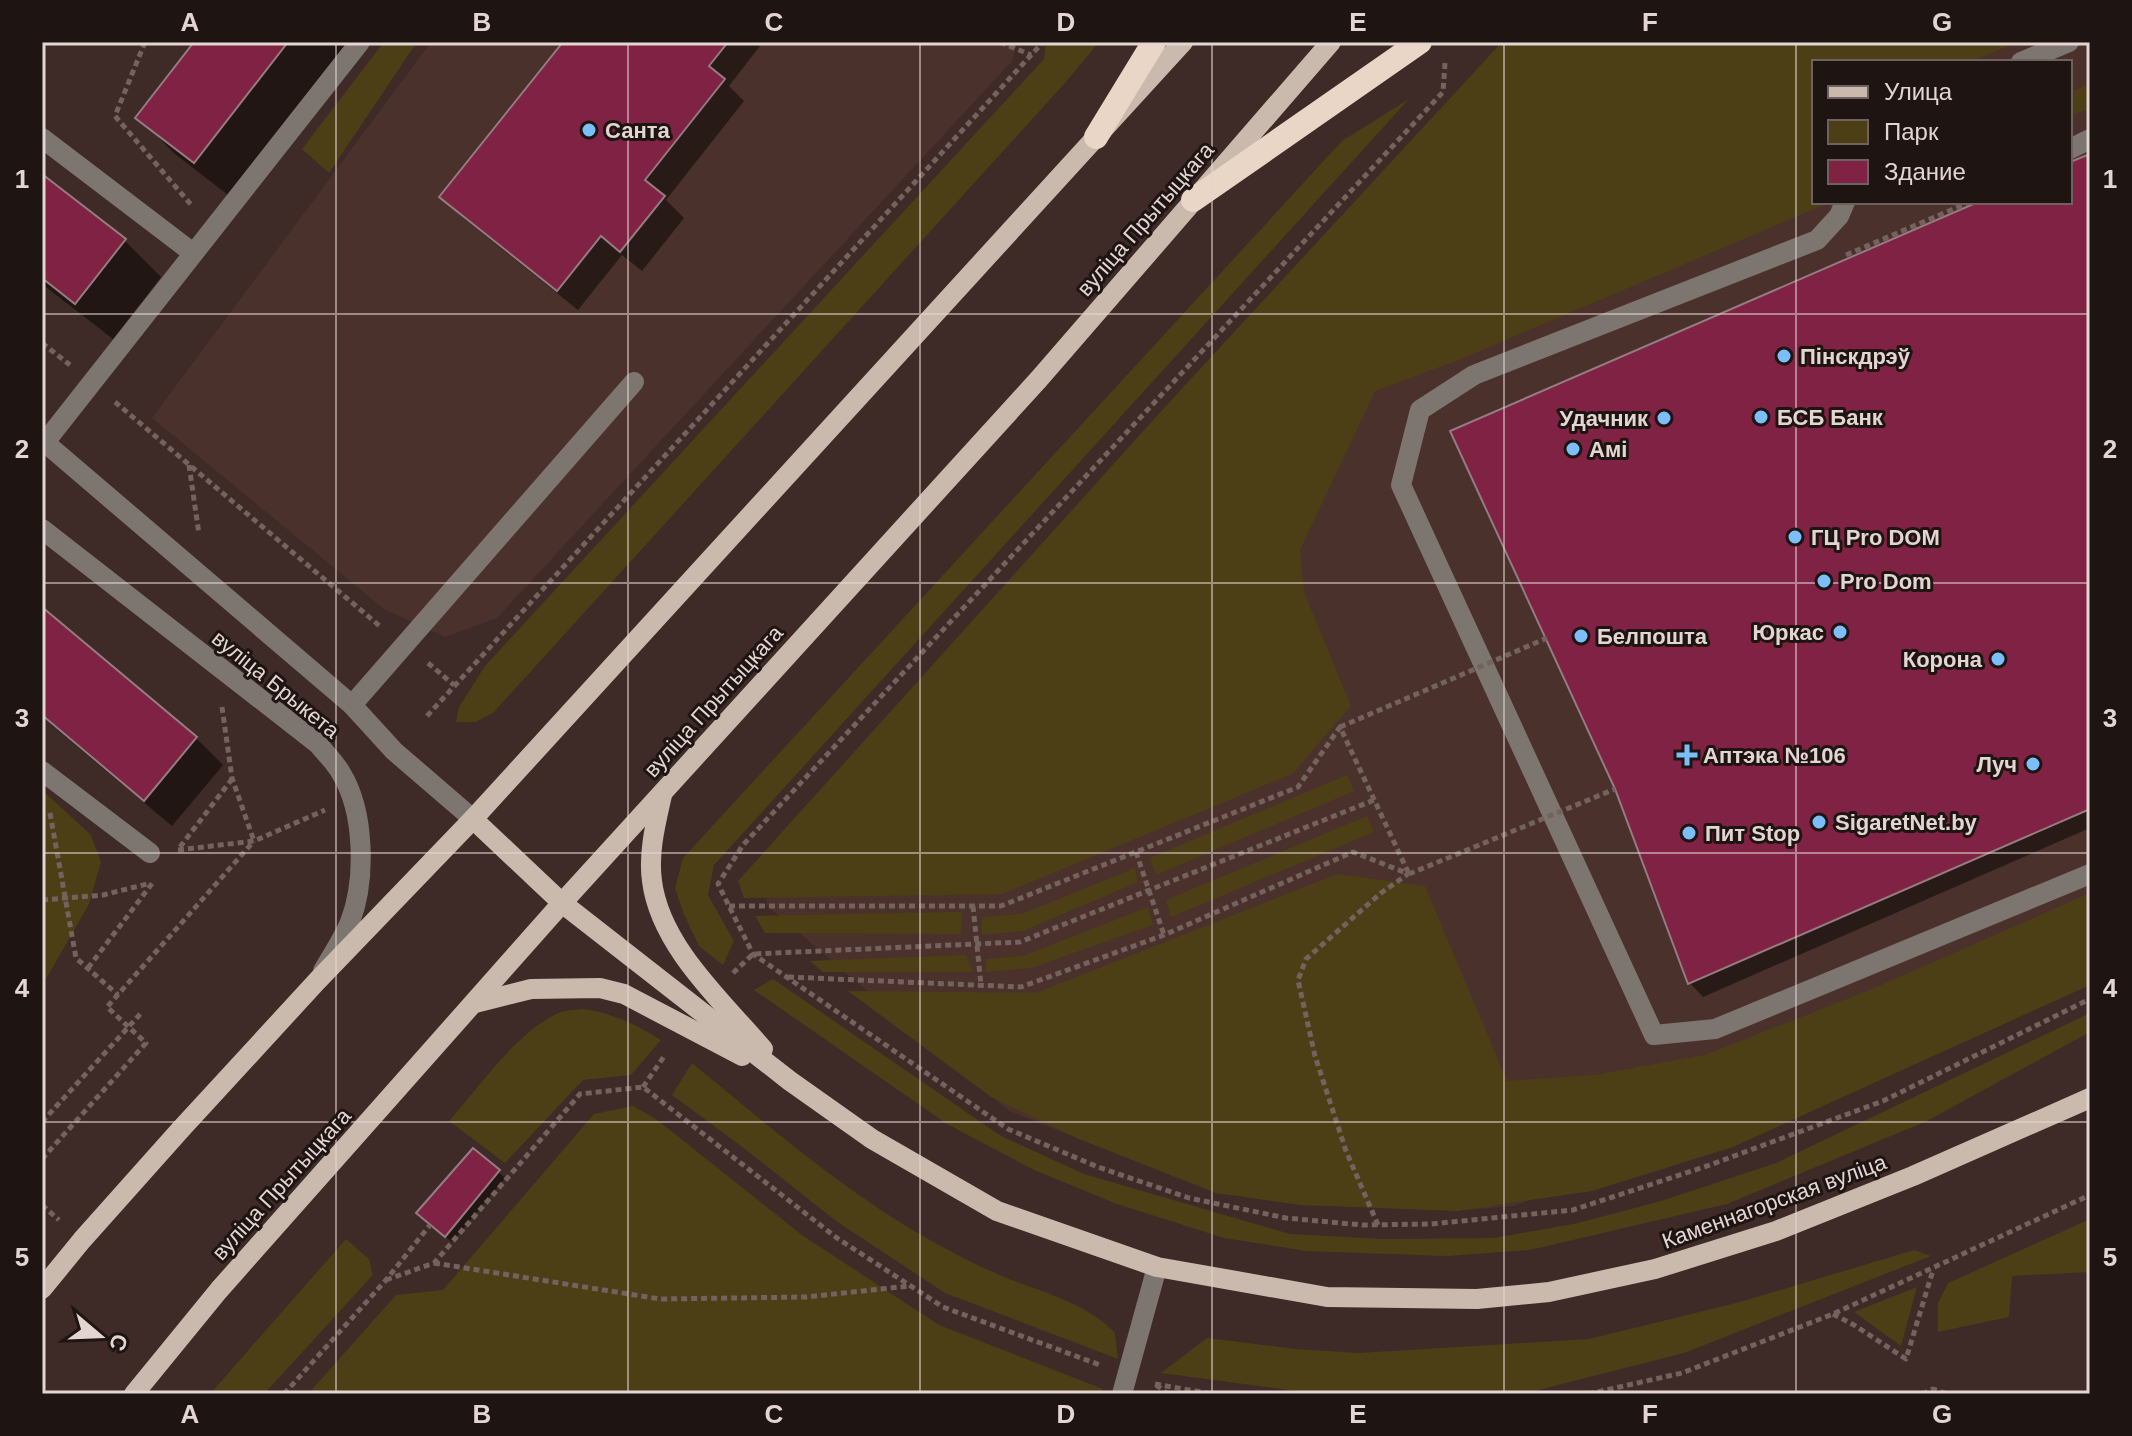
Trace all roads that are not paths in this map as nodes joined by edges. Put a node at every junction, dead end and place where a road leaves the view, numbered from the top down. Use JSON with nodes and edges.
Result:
{"nodes":[{"id":1,"x":360,"y":42,"type":"edge"},
{"id":2,"x":1154,"y":42,"type":"edge"},
{"id":3,"x":1183,"y":42,"type":"edge"},
{"id":4,"x":1331,"y":42,"type":"edge"},
{"id":5,"x":1420,"y":42,"type":"edge"},
{"id":6,"x":2069,"y":42,"type":"edge"},
{"id":7,"x":2026,"y":60,"type":"edge"},
{"id":8,"x":1096,"y":137,"type":"junction"},
{"id":9,"x":42,"y":138,"type":"edge"},
{"id":10,"x":2090,"y":139,"type":"edge"},
{"id":11,"x":2072,"y":148,"type":"edge"},
{"id":12,"x":1193,"y":200,"type":"junction"},
{"id":13,"x":1844,"y":204,"type":"edge"},
{"id":14,"x":193,"y":253,"type":"junction"},
{"id":15,"x":634,"y":382,"type":"dead end"},
{"id":16,"x":43,"y":443,"type":"edge"},
{"id":17,"x":42,"y":529,"type":"edge"},
{"id":18,"x":352,"y":705,"type":"junction"},
{"id":19,"x":42,"y":771,"type":"edge"},
{"id":20,"x":663,"y":791,"type":"junction"},
{"id":21,"x":473,"y":819,"type":"junction"},
{"id":22,"x":150,"y":853,"type":"dead end"},
{"id":23,"x":2090,"y":874,"type":"edge"},
{"id":24,"x":562,"y":903,"type":"junction"},
{"id":25,"x":318,"y":980,"type":"junction"},
{"id":26,"x":475,"y":1003,"type":"junction"},
{"id":27,"x":790,"y":1081,"type":"junction"},
{"id":28,"x":2090,"y":1098,"type":"edge"},
{"id":29,"x":1157,"y":1267,"type":"junction"},
{"id":30,"x":42,"y":1289,"type":"edge"},
{"id":31,"x":1125,"y":1385,"type":"edge"},
{"id":32,"x":134,"y":1394,"type":"edge"}],
"edges":[{"from":1,"to":14,"type":"street"},
{"from":2,"to":8,"type":"highway"},
{"from":3,"to":8,"type":"main road"},
{"from":4,"to":12,"type":"main road","name":"вуліца Прытыцкага"},
{"from":5,"to":12,"type":"highway"},
{"from":6,"to":7,"type":"street"},
{"from":8,"to":21,"type":"main road"},
{"from":9,"to":14,"type":"street"},
{"from":10,"to":11,"type":"street"},
{"from":12,"to":20,"type":"main road","name":"вуліца Прытыцкага"},
{"from":13,"to":23,"type":"street"},
{"from":14,"to":16,"type":"street"},
{"from":15,"to":18,"type":"street"},
{"from":16,"to":18,"type":"street","name":"вуліца Брыкета"},
{"from":17,"to":25,"type":"street","name":"вуліца Брыкета"},
{"from":18,"to":21,"type":"street","name":"вуліца Брыкета"},
{"from":19,"to":22,"type":"street"},
{"from":20,"to":24,"type":"main road","name":"вуліца Прытыцкага"},
{"from":20,"to":27,"type":"main road"},
{"from":21,"to":24,"type":"main road"},
{"from":21,"to":25,"type":"main road"},
{"from":24,"to":26,"type":"main road","name":"вуліца Прытыцкага"},
{"from":24,"to":27,"type":"main road"},
{"from":25,"to":30,"type":"main road"},
{"from":26,"to":27,"type":"main road"},
{"from":26,"to":32,"type":"main road","name":"вуліца Прытыцкага"},
{"from":27,"to":29,"type":"main road","name":"Каменнагорская вуліца"},
{"from":28,"to":29,"type":"main road","name":"Каменнагорская вуліца"},
{"from":29,"to":31,"type":"street"}]}
